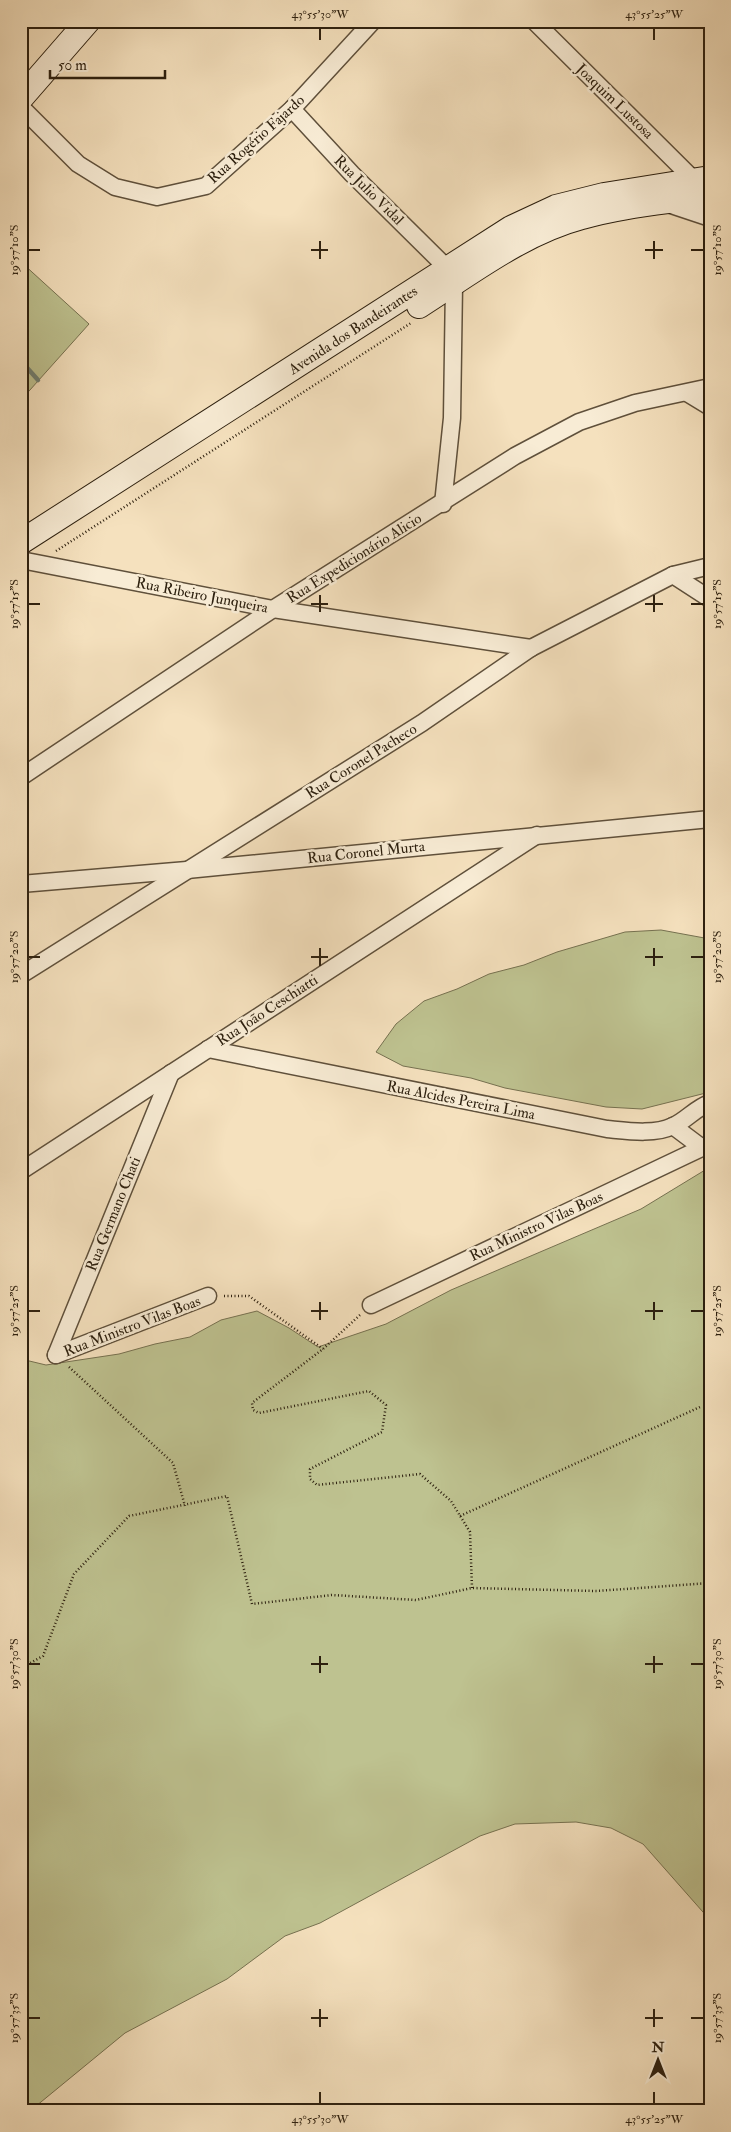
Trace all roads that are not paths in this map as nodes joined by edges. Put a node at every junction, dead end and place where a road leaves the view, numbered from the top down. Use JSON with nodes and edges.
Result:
{"nodes":[{"id":1,"x":373,"y":21,"type":"edge"},
{"id":2,"x":534,"y":21,"type":"edge"},
{"id":3,"x":82,"y":23,"type":"edge"},
{"id":4,"x":21,"y":98,"type":"edge"},
{"id":5,"x":21,"y":107,"type":"edge"},
{"id":6,"x":292,"y":109,"type":"junction"},
{"id":7,"x":707,"y":194,"type":"edge"},
{"id":8,"x":451,"y":276,"type":"junction"},
{"id":9,"x":710,"y":387,"type":"edge"},
{"id":10,"x":686,"y":393,"type":"junction"},
{"id":11,"x":710,"y":407,"type":"edge"},
{"id":12,"x":443,"y":504,"type":"junction"},
{"id":13,"x":21,"y":542,"type":"edge"},
{"id":14,"x":21,"y":560,"type":"edge"},
{"id":15,"x":710,"y":566,"type":"edge"},
{"id":16,"x":673,"y":575,"type":"junction"},
{"id":17,"x":710,"y":599,"type":"edge"},
{"id":18,"x":273,"y":608,"type":"junction"},
{"id":19,"x":531,"y":648,"type":"junction"},
{"id":20,"x":50,"y":760,"type":"junction"},
{"id":21,"x":21,"y":765,"type":"edge"},
{"id":22,"x":21,"y":777,"type":"edge"},
{"id":23,"x":710,"y":819,"type":"edge"},
{"id":24,"x":539,"y":834,"type":"junction"},
{"id":25,"x":186,"y":870,"type":"junction"},
{"id":26,"x":21,"y":884,"type":"edge"},
{"id":27,"x":21,"y":975,"type":"edge"},
{"id":28,"x":208,"y":1049,"type":"junction"},
{"id":29,"x":171,"y":1074,"type":"junction"},
{"id":30,"x":710,"y":1103,"type":"edge"},
{"id":31,"x":673,"y":1126,"type":"junction"},
{"id":32,"x":706,"y":1145,"type":"edge"},
{"id":33,"x":21,"y":1171,"type":"edge"},
{"id":34,"x":208,"y":1296,"type":"road end"},
{"id":35,"x":371,"y":1305,"type":"road end"},
{"id":36,"x":56,"y":1355,"type":"joint"}],
"edges":[{"from":1,"to":6,"type":"street","name":"Rua Rogério Fajardo"},
{"from":2,"to":7,"type":"street","name":"Joaquim Lustosa"},
{"from":3,"to":4,"type":"street"},
{"from":5,"to":6,"type":"street","name":"Rua Rogério Fajardo"},
{"from":6,"to":8,"type":"street","name":"Rua Julio Vidal"},
{"from":7,"to":8,"type":"street","name":"Avenida dos Bandeirantes"},
{"from":7,"to":8,"type":"street","name":"Avenida dos Bandeirantes"},
{"from":8,"to":12,"type":"street"},
{"from":8,"to":13,"type":"street","name":"Avenida dos Bandeirantes"},
{"from":8,"to":14,"type":"street","name":"Avenida dos Bandeirantes"},
{"from":9,"to":10,"type":"street","name":"Rua Expedicionário Alicio"},
{"from":10,"to":11,"type":"street"},
{"from":10,"to":12,"type":"street","name":"Rua Expedicionário Alicio"},
{"from":12,"to":18,"type":"street","name":"Rua Expedicionário Alicio"},
{"from":14,"to":18,"type":"street","name":"Rua Ribeiro Junqueira"},
{"from":15,"to":16,"type":"street","name":"Rua Coronel Pacheco"},
{"from":16,"to":17,"type":"street"},
{"from":16,"to":19,"type":"street","name":"Rua Coronel Pacheco"},
{"from":18,"to":19,"type":"street","name":"Rua Ribeiro Junqueira"},
{"from":18,"to":20,"type":"street","name":"Rua Expedicionário Alicio"},
{"from":19,"to":25,"type":"street","name":"Rua Coronel Pacheco"},
{"from":20,"to":21,"type":"street"},
{"from":20,"to":22,"type":"street","name":"Rua Expedicionário Alicio"},
{"from":23,"to":24,"type":"street","name":"Rua Coronel Murta"},
{"from":24,"to":25,"type":"street","name":"Rua Coronel Murta"},
{"from":24,"to":28,"type":"street","name":"Rua João Ceschiatti"},
{"from":25,"to":26,"type":"street","name":"Rua Coronel Murta"},
{"from":25,"to":27,"type":"street","name":"Rua Coronel Pacheco"},
{"from":28,"to":29,"type":"street","name":"Rua João Ceschiatti"},
{"from":28,"to":31,"type":"street","name":"Rua Alcides Pereira Lima"},
{"from":29,"to":33,"type":"street","name":"Rua João Ceschiatti"},
{"from":29,"to":36,"type":"street","name":"Rua Germano Chati"},
{"from":30,"to":31,"type":"street","name":"Rua Alcides Pereira Lima"},
{"from":31,"to":32,"type":"street"},
{"from":32,"to":35,"type":"street","name":"Rua Ministro Vilas Boas"},
{"from":34,"to":36,"type":"street","name":"Rua Ministro Vilas Boas"}]}
